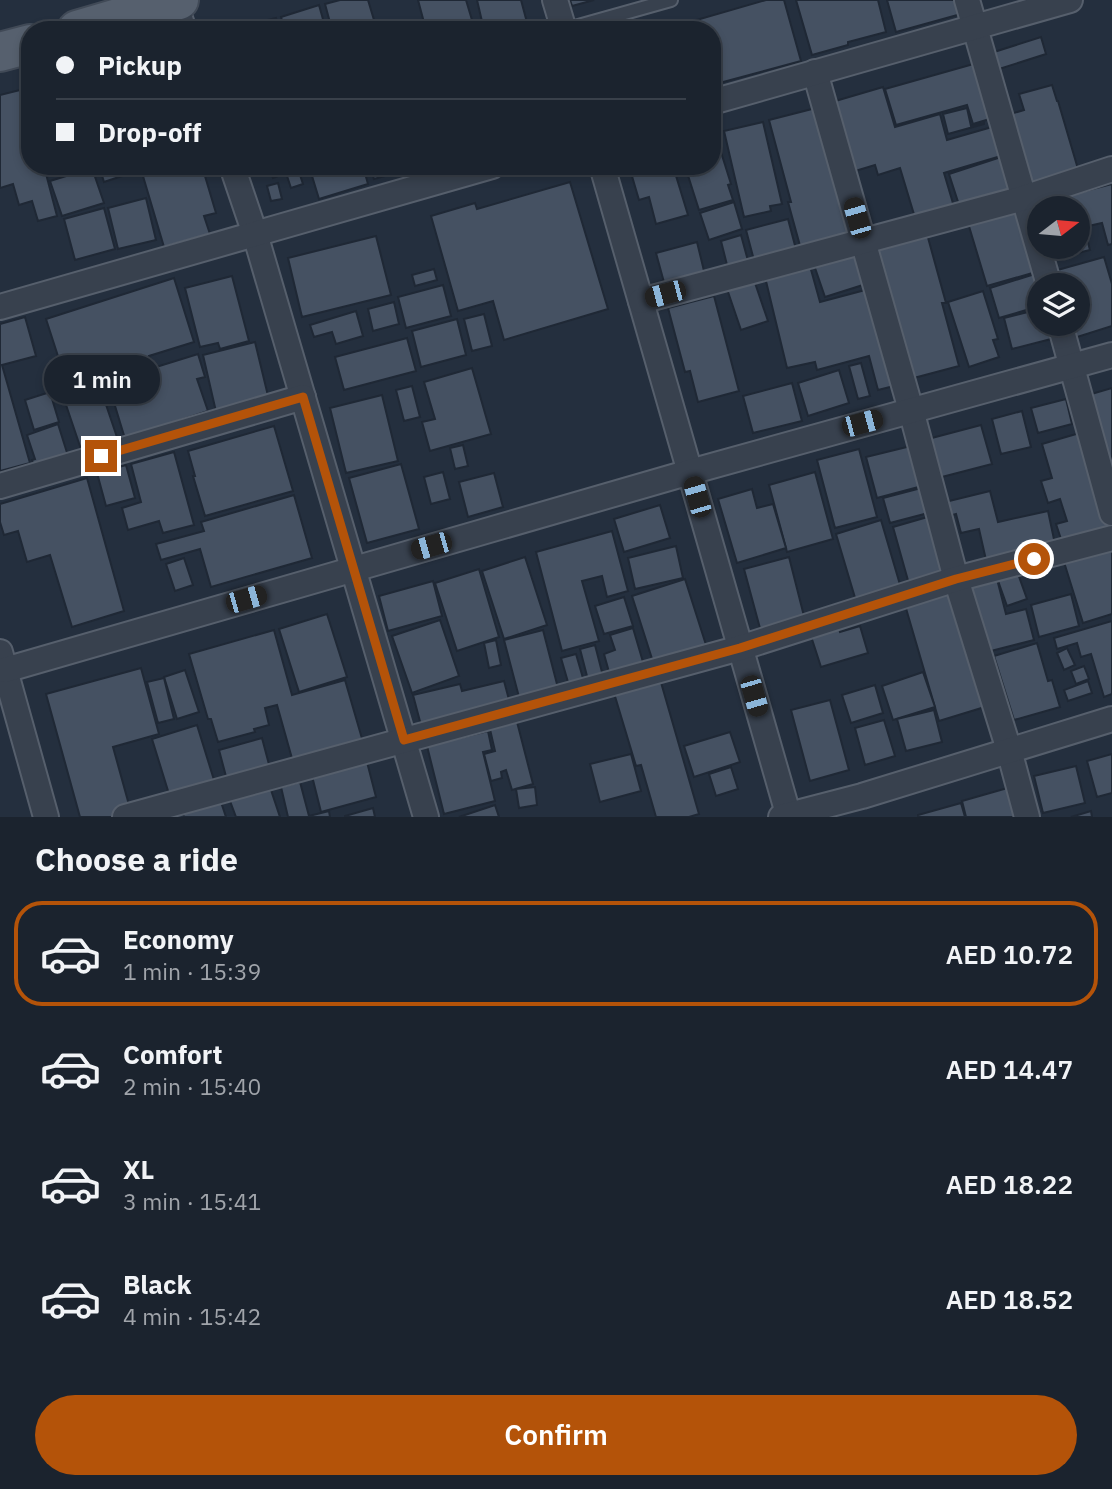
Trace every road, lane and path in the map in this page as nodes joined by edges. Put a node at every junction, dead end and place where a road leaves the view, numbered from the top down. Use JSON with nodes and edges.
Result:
{"nodes":[{"id":1,"x":555,"y":0,"type":"edge"},
{"id":2,"x":671,"y":0,"type":"edge"},
{"id":3,"x":967,"y":0,"type":"edge"},
{"id":4,"x":1070,"y":0,"type":"edge"},
{"id":5,"x":179,"y":10,"type":"edge"},
{"id":6,"x":123,"y":21,"type":"edge"},
{"id":7,"x":561,"y":21,"type":"edge"},
{"id":8,"x":596,"y":21,"type":"edge"},
{"id":9,"x":974,"y":27,"type":"junction"},
{"id":10,"x":21,"y":46,"type":"edge"},
{"id":11,"x":0,"y":52,"type":"edge"},
{"id":12,"x":815,"y":72,"type":"junction"},
{"id":13,"x":721,"y":99,"type":"edge"},
{"id":14,"x":1112,"y":169,"type":"edge"},
{"id":15,"x":235,"y":175,"type":"edge"},
{"id":16,"x":461,"y":175,"type":"edge"},
{"id":17,"x":605,"y":175,"type":"edge"},
{"id":18,"x":1024,"y":198,"type":"junction"},
{"id":19,"x":255,"y":234,"type":"junction"},
{"id":20,"x":864,"y":242,"type":"junction"},
{"id":21,"x":1046,"y":273,"type":"edge"},
{"id":22,"x":640,"y":301,"type":"junction"},
{"id":23,"x":0,"y":307,"type":"edge"},
{"id":24,"x":1063,"y":336,"type":"edge"},
{"id":25,"x":1112,"y":355,"type":"edge"},
{"id":26,"x":1072,"y":367,"type":"junction"},
{"id":27,"x":303,"y":397,"type":"junction"},
{"id":28,"x":911,"y":410,"type":"junction"},
{"id":29,"x":690,"y":472,"type":"junction"},
{"id":30,"x":0,"y":486,"type":"edge"},
{"id":31,"x":1112,"y":513,"type":"edge"},
{"id":32,"x":1112,"y":538,"type":"edge"},
{"id":33,"x":353,"y":568,"type":"junction"},
{"id":34,"x":956,"y":579,"type":"junction"},
{"id":35,"x":740,"y":648,"type":"junction"},
{"id":36,"x":3,"y":661,"type":"edge"},
{"id":37,"x":1112,"y":719,"type":"edge"},
{"id":38,"x":404,"y":740,"type":"junction"},
{"id":39,"x":1009,"y":750,"type":"junction"},
{"id":40,"x":786,"y":816,"type":"edge"},
{"id":41,"x":46,"y":817,"type":"edge"},
{"id":42,"x":125,"y":817,"type":"edge"},
{"id":43,"x":426,"y":817,"type":"edge"},
{"id":44,"x":1027,"y":817,"type":"edge"}],
"edges":[{"from":1,"to":7,"type":"street"},
{"from":2,"to":8,"type":"lane"},
{"from":3,"to":9,"type":"street"},
{"from":4,"to":9,"type":"street"},
{"from":5,"to":6,"type":"main road"},
{"from":9,"to":12,"type":"street"},
{"from":9,"to":18,"type":"street"},
{"from":10,"to":11,"type":"main road"},
{"from":12,"to":13,"type":"street"},
{"from":12,"to":20,"type":"street"},
{"from":14,"to":18,"type":"street"},
{"from":15,"to":19,"type":"street"},
{"from":16,"to":19,"type":"street"},
{"from":17,"to":22,"type":"street"},
{"from":18,"to":20,"type":"street"},
{"from":18,"to":21,"type":"street"},
{"from":19,"to":23,"type":"street"},
{"from":19,"to":27,"type":"street"},
{"from":20,"to":22,"type":"street"},
{"from":20,"to":28,"type":"street"},
{"from":22,"to":29,"type":"street"},
{"from":24,"to":26,"type":"street"},
{"from":25,"to":26,"type":"street"},
{"from":26,"to":28,"type":"street"},
{"from":26,"to":31,"type":"street"},
{"from":27,"to":30,"type":"street"},
{"from":27,"to":33,"type":"street"},
{"from":28,"to":29,"type":"street"},
{"from":28,"to":34,"type":"street"},
{"from":29,"to":33,"type":"street"},
{"from":29,"to":35,"type":"street"},
{"from":32,"to":34,"type":"street"},
{"from":33,"to":36,"type":"street"},
{"from":33,"to":38,"type":"street"},
{"from":34,"to":35,"type":"street"},
{"from":34,"to":39,"type":"street"},
{"from":35,"to":38,"type":"street"},
{"from":35,"to":40,"type":"street"},
{"from":36,"to":41,"type":"street"},
{"from":37,"to":39,"type":"street"},
{"from":38,"to":42,"type":"street"},
{"from":38,"to":43,"type":"street"},
{"from":39,"to":40,"type":"street"},
{"from":39,"to":44,"type":"street"}]}
